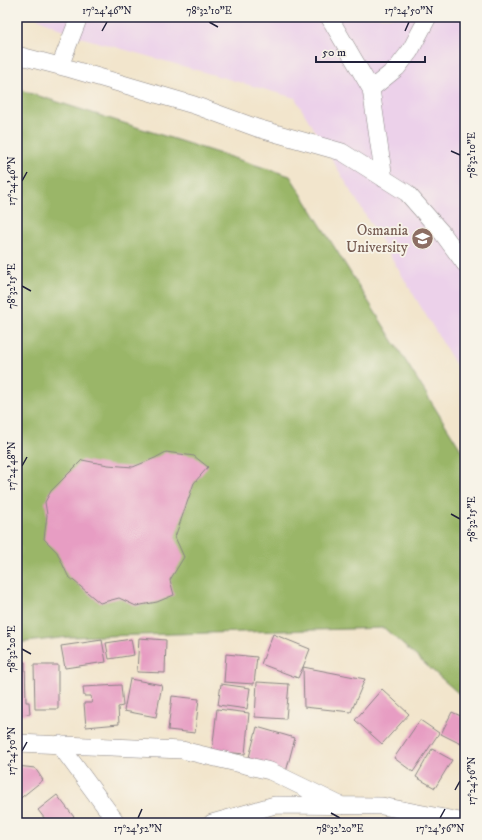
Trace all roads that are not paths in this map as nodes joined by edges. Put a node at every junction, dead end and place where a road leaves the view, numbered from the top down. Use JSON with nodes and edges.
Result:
{"nodes":[{"id":1,"x":79,"y":17,"type":"edge"},
{"id":2,"x":329,"y":17,"type":"edge"},
{"id":3,"x":428,"y":17,"type":"edge"},
{"id":4,"x":17,"y":55,"type":"edge"},
{"id":5,"x":60,"y":66,"type":"junction"},
{"id":6,"x":371,"y":89,"type":"junction"},
{"id":7,"x":384,"y":179,"type":"junction"},
{"id":8,"x":465,"y":264,"type":"edge"},
{"id":9,"x":17,"y":743,"type":"edge"},
{"id":10,"x":59,"y":744,"type":"junction"},
{"id":11,"x":342,"y":806,"type":"junction"},
{"id":12,"x":465,"y":822,"type":"edge"},
{"id":13,"x":117,"y":823,"type":"edge"},
{"id":14,"x":212,"y":823,"type":"edge"}],
"edges":[{"from":1,"to":5,"type":"street"},
{"from":2,"to":6,"type":"street"},
{"from":3,"to":6,"type":"street"},
{"from":4,"to":5,"type":"street"},
{"from":5,"to":7,"type":"street"},
{"from":6,"to":7,"type":"street"},
{"from":7,"to":8,"type":"street"},
{"from":9,"to":10,"type":"street"},
{"from":10,"to":11,"type":"street"},
{"from":10,"to":13,"type":"street"},
{"from":11,"to":12,"type":"street"},
{"from":11,"to":14,"type":"street"}]}
